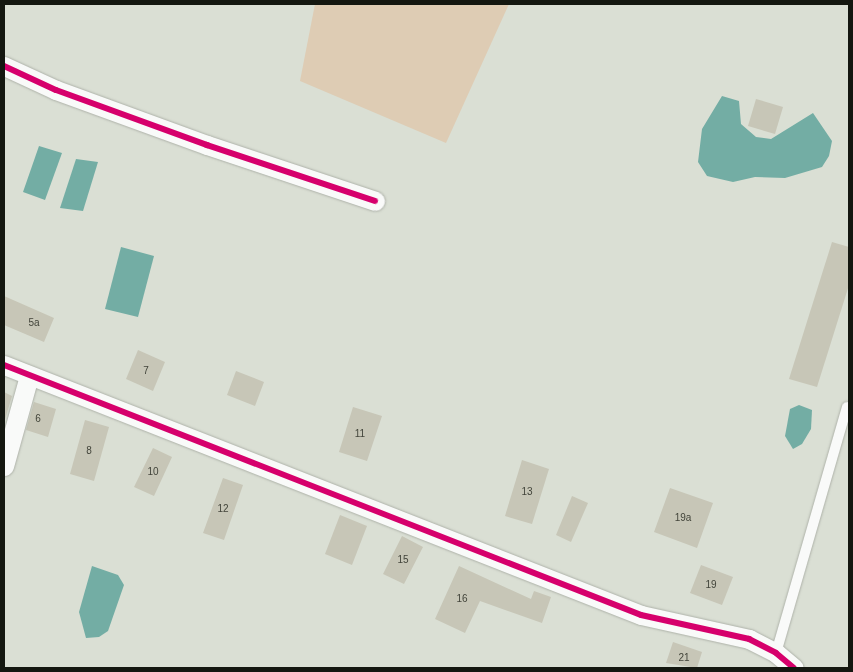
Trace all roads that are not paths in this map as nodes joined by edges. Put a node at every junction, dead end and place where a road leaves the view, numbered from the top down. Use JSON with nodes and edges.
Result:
{"nodes":[{"id":1,"x":4,"y":66,"type":"edge"},
{"id":2,"x":376,"y":201,"type":"dead end"},
{"id":3,"x":4,"y":366,"type":"edge"},
{"id":4,"x":29,"y":376,"type":"junction"},
{"id":5,"x":846,"y":407,"type":"dead end"},
{"id":6,"x":4,"y":466,"type":"edge"},
{"id":7,"x":776,"y":653,"type":"junction"},
{"id":8,"x":794,"y":668,"type":"edge"}],
"edges":[{"from":1,"to":2,"type":"street"},
{"from":3,"to":4,"type":"street"},
{"from":4,"to":6,"type":"street"},
{"from":4,"to":7,"type":"street"},
{"from":5,"to":7,"type":"lane"},
{"from":7,"to":8,"type":"street"}]}
